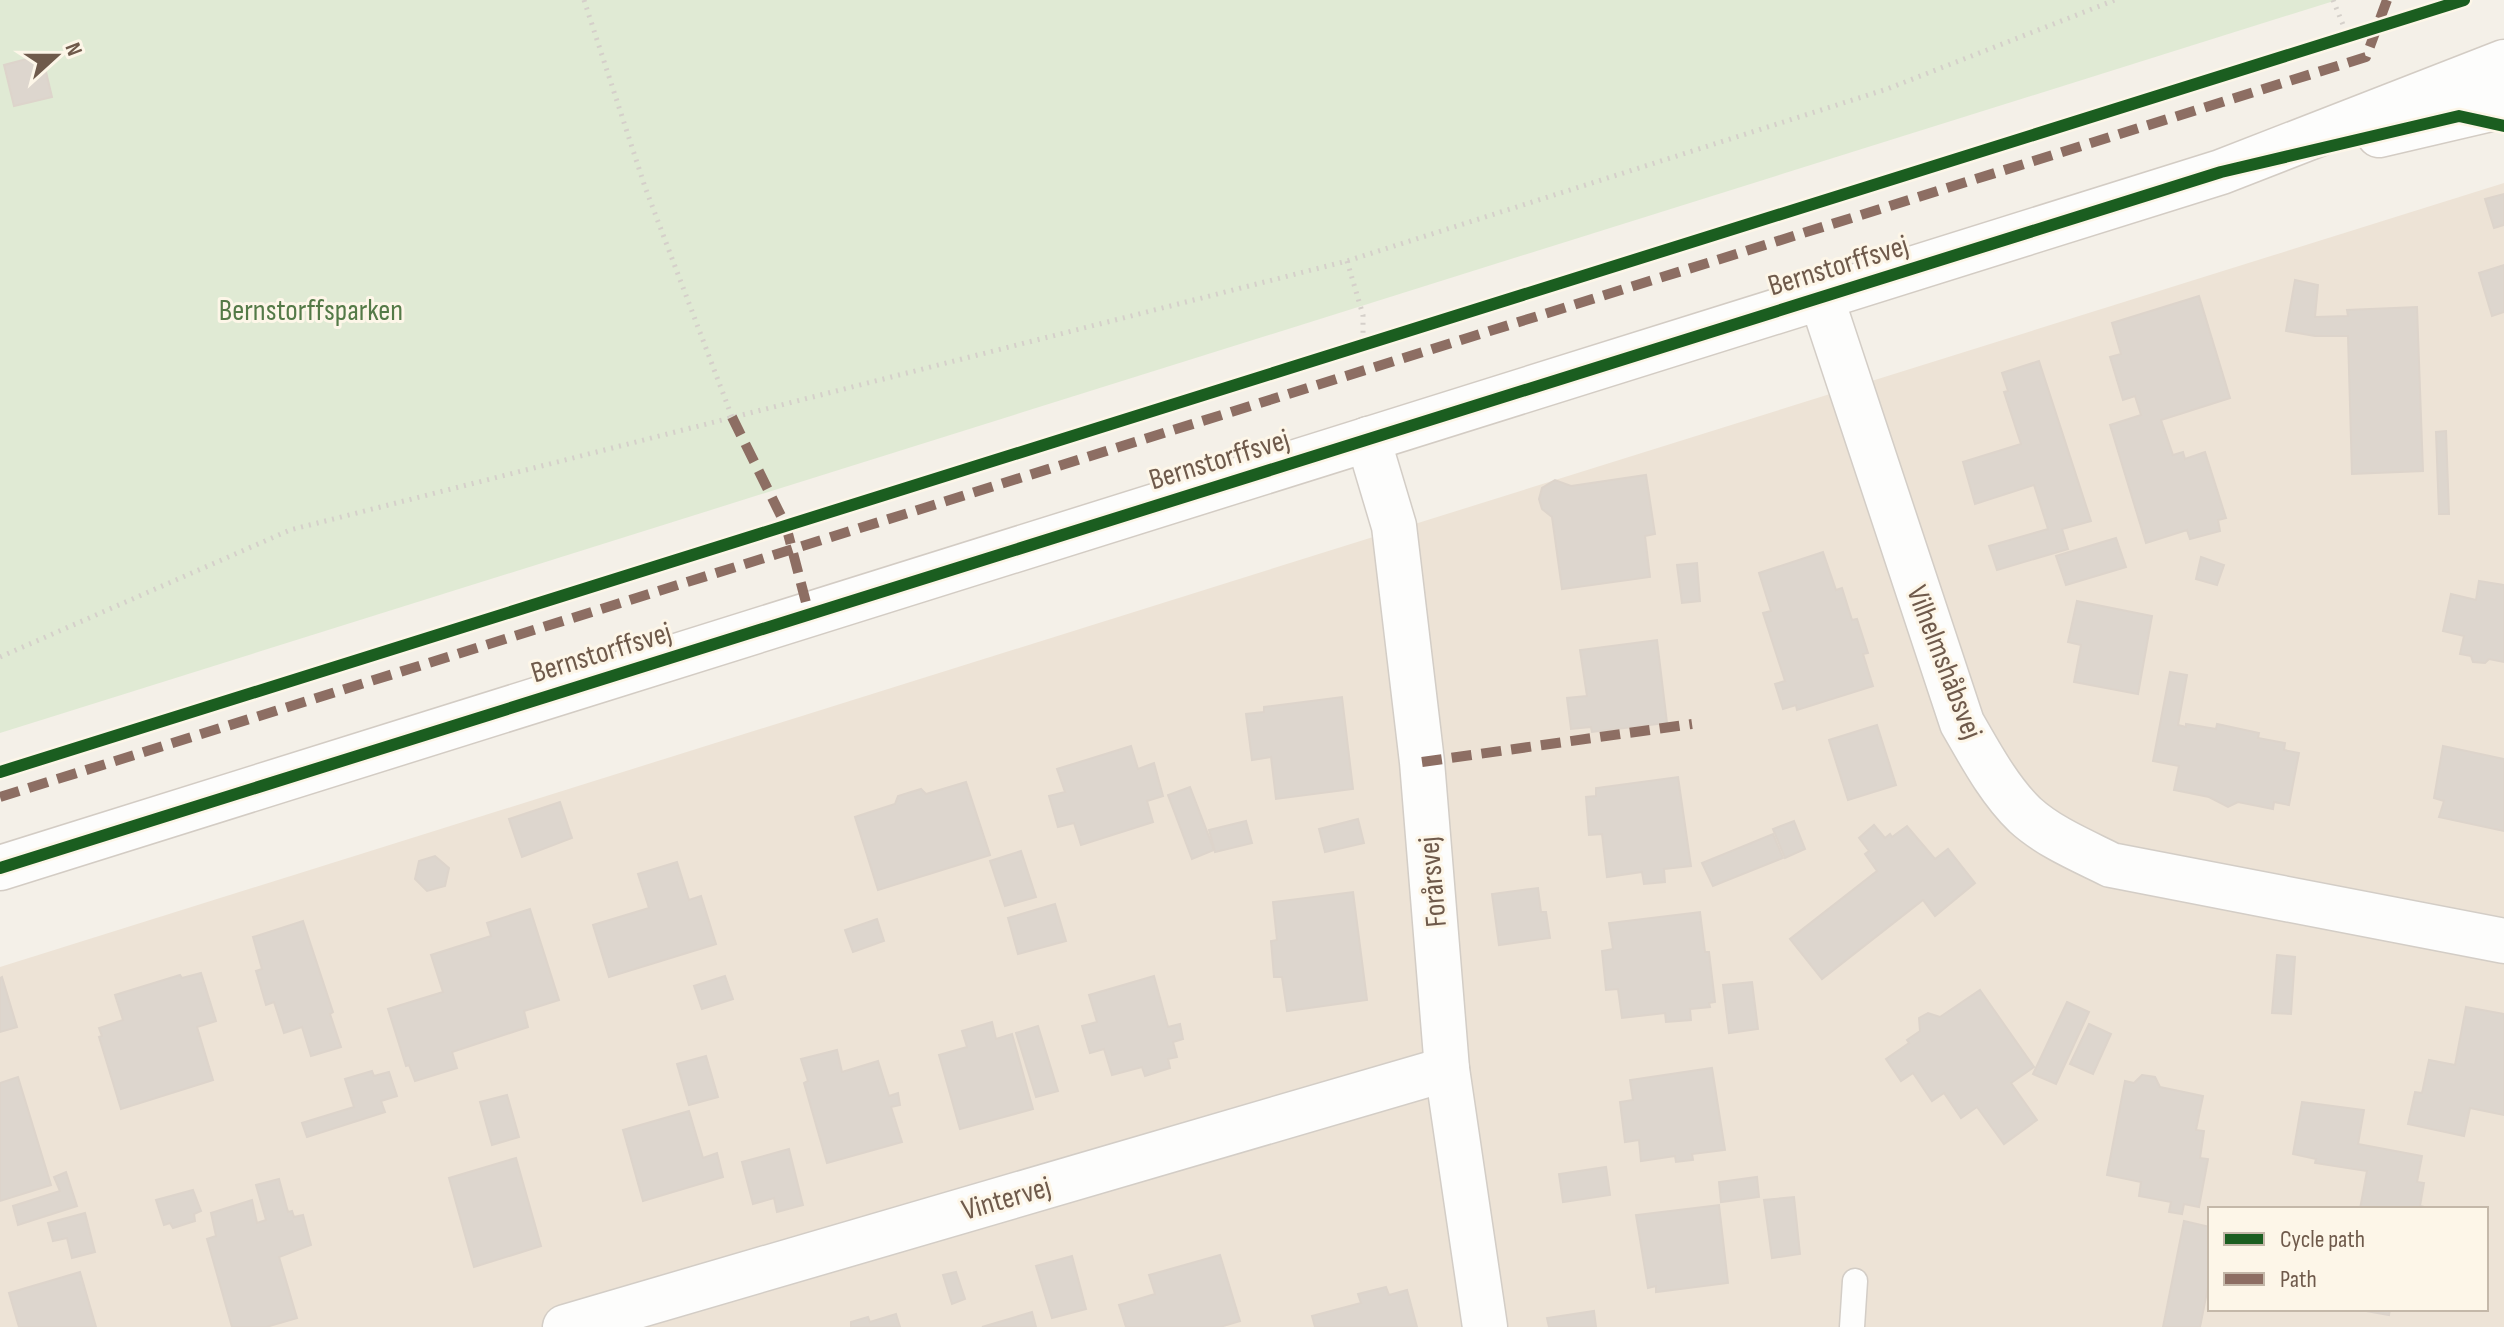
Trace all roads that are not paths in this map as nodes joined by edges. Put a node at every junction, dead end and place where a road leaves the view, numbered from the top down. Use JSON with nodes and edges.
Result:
{"nodes":[{"id":1,"x":2504,"y":62,"type":"edge"},
{"id":2,"x":2504,"y":106,"type":"edge"},
{"id":3,"x":2221,"y":172,"type":"junction"},
{"id":4,"x":1821,"y":297,"type":"junction"},
{"id":5,"x":1368,"y":439,"type":"junction"},
{"id":6,"x":0,"y":868,"type":"edge"},
{"id":7,"x":2504,"y":941,"type":"edge"},
{"id":8,"x":1447,"y":1069,"type":"junction"},
{"id":9,"x":1855,"y":1281,"type":"dead end"},
{"id":10,"x":565,"y":1327,"type":"edge"},
{"id":11,"x":1485,"y":1327,"type":"edge"},
{"id":12,"x":1852,"y":1327,"type":"edge"}],
"edges":[{"from":1,"to":3,"type":"street","name":"Bernstorffsvej"},
{"from":2,"to":3,"type":"street","name":"Bernstorffsvej"},
{"from":3,"to":4,"type":"street","name":"Bernstorffsvej"},
{"from":4,"to":5,"type":"street","name":"Bernstorffsvej"},
{"from":4,"to":7,"type":"street","name":"Vilhelmshåbsvej"},
{"from":5,"to":6,"type":"street","name":"Bernstorffsvej"},
{"from":5,"to":8,"type":"street","name":"Forårsvej"},
{"from":8,"to":10,"type":"street","name":"Vintervej"},
{"from":8,"to":11,"type":"street","name":"Forårsvej"},
{"from":9,"to":12,"type":"lane"}]}
